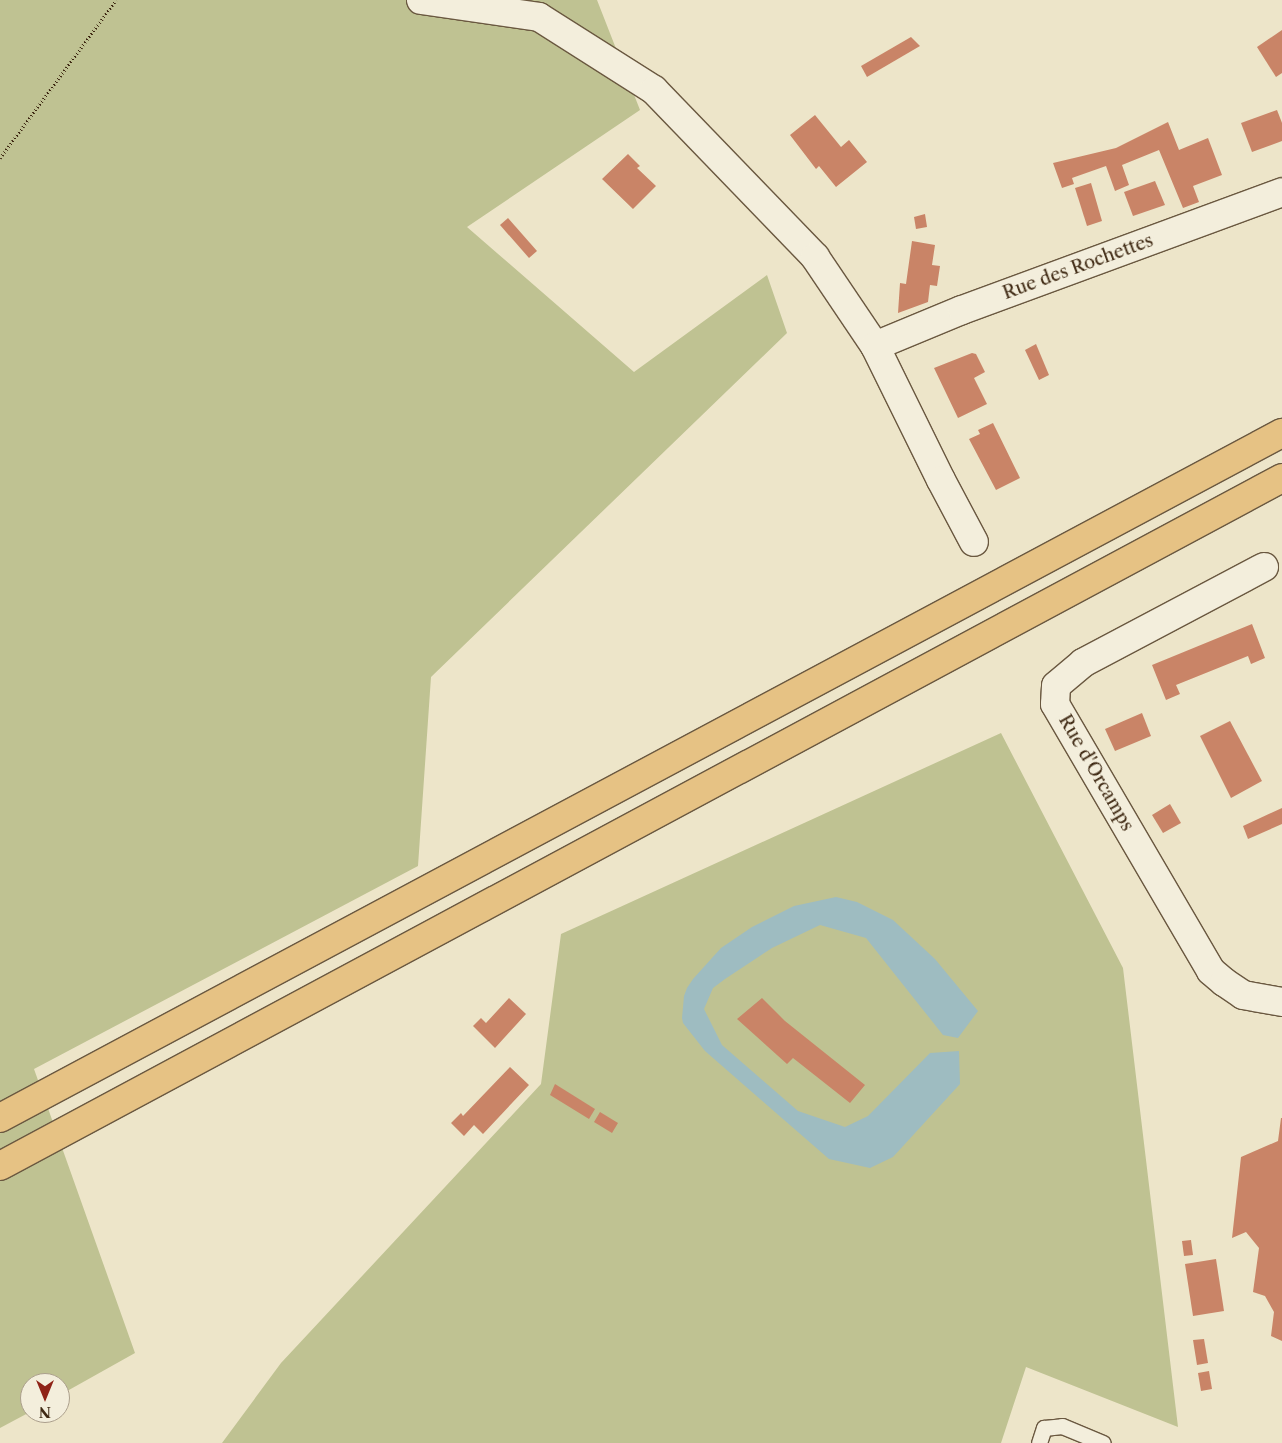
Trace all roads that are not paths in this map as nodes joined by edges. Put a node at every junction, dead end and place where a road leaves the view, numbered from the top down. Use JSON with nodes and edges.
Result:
{"nodes":[{"id":1,"x":421,"y":0,"type":"edge"},
{"id":2,"x":1282,"y":192,"type":"edge"},
{"id":3,"x":875,"y":346,"type":"junction"},
{"id":4,"x":1282,"y":433,"type":"edge"},
{"id":5,"x":1282,"y":478,"type":"edge"},
{"id":6,"x":974,"y":542,"type":"dead end"},
{"id":7,"x":1264,"y":567,"type":"dead end"},
{"id":8,"x":1282,"y":1002,"type":"edge"},
{"id":9,"x":0,"y":1118,"type":"edge"},
{"id":10,"x":0,"y":1166,"type":"edge"},
{"id":11,"x":1039,"y":1443,"type":"edge"},
{"id":12,"x":1103,"y":1443,"type":"edge"}],
"edges":[{"from":1,"to":3,"type":"street"},
{"from":2,"to":3,"type":"street","name":"Rue des Rochettes"},
{"from":3,"to":6,"type":"street"},
{"from":4,"to":9,"type":"highway"},
{"from":5,"to":10,"type":"highway"},
{"from":7,"to":8,"type":"street","name":"Rue d'Orcamps"},
{"from":11,"to":12,"type":"lane"}]}
